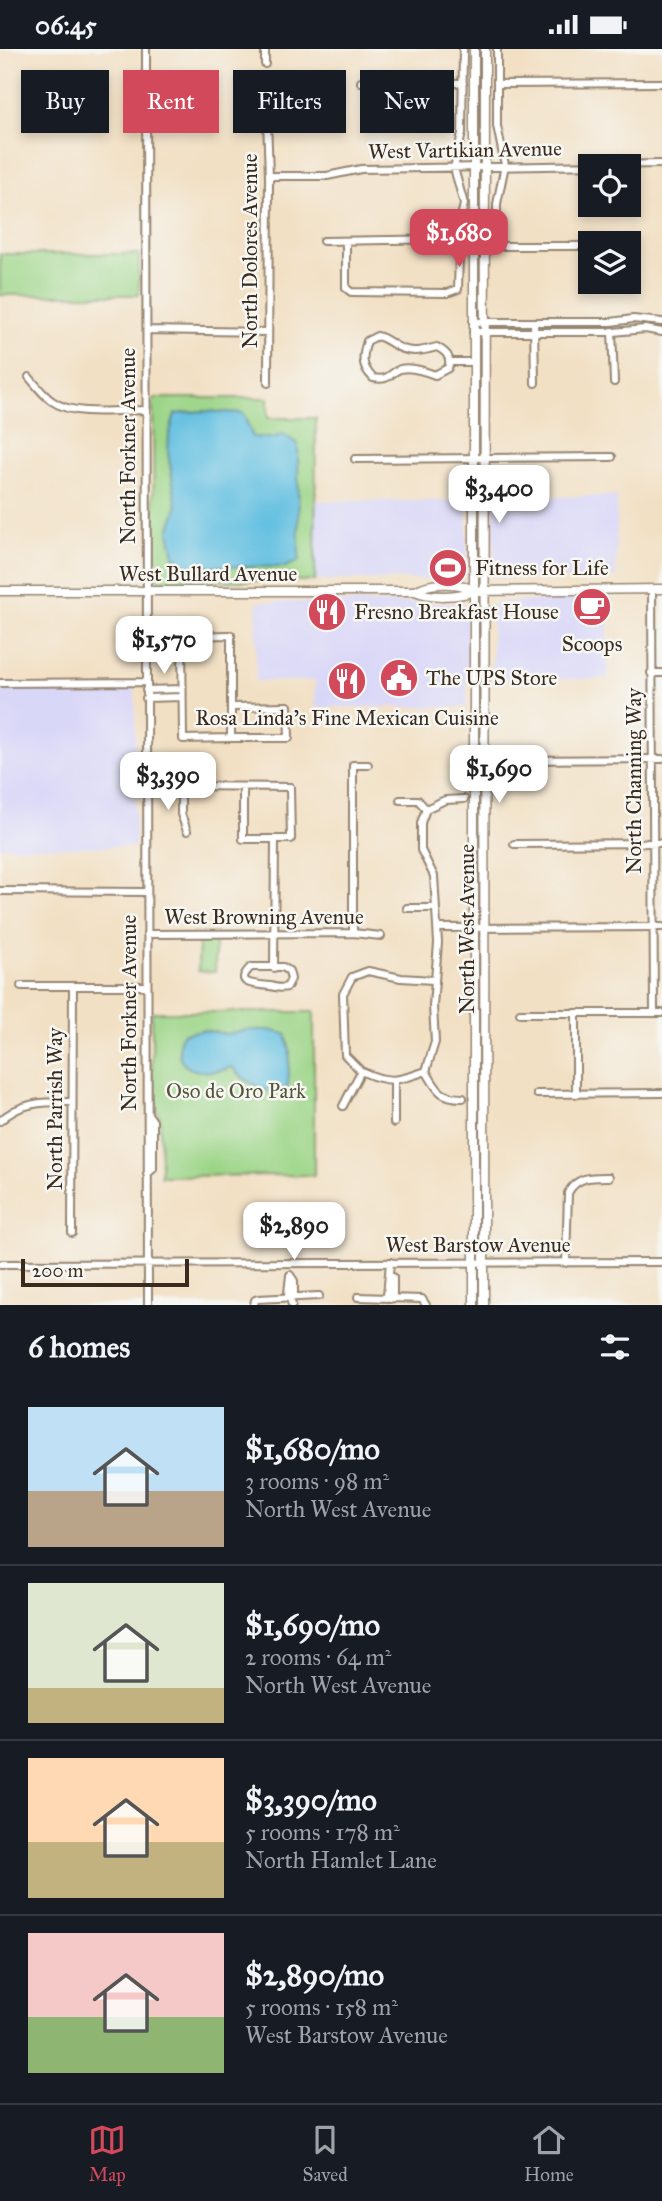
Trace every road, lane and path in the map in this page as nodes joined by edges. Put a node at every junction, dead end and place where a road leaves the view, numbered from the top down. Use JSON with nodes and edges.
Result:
{"nodes":[{"id":1,"x":146,"y":49,"type":"edge"},
{"id":2,"x":265,"y":49,"type":"edge"},
{"id":3,"x":463,"y":49,"type":"edge"},
{"id":4,"x":474,"y":49,"type":"edge"},
{"id":5,"x":485,"y":49,"type":"edge"},
{"id":6,"x":497,"y":49,"type":"edge"},
{"id":7,"x":265,"y":64,"type":"dead end"},
{"id":8,"x":454,"y":82,"type":"edge"},
{"id":9,"x":463,"y":82,"type":"junction"},
{"id":10,"x":662,"y":83,"type":"edge"},
{"id":11,"x":497,"y":84,"type":"junction"},
{"id":12,"x":267,"y":133,"type":"edge"},
{"id":13,"x":662,"y":164,"type":"edge"},
{"id":14,"x":505,"y":165,"type":"junction"},
{"id":15,"x":485,"y":166,"type":"junction"},
{"id":16,"x":474,"y":167,"type":"junction"},
{"id":17,"x":454,"y":168,"type":"junction"},
{"id":18,"x":269,"y":176,"type":"junction"},
{"id":19,"x":456,"y":239,"type":"junction"},
{"id":20,"x":323,"y":241,"type":"dead end"},
{"id":21,"x":346,"y":241,"type":"junction"},
{"id":22,"x":578,"y":246,"type":"edge"},
{"id":23,"x":534,"y":322,"type":"junction"},
{"id":24,"x":611,"y":322,"type":"junction"},
{"id":25,"x":662,"y":322,"type":"edge"},
{"id":26,"x":473,"y":327,"type":"junction"},
{"id":27,"x":484,"y":327,"type":"junction"},
{"id":28,"x":146,"y":330,"type":"junction"},
{"id":29,"x":267,"y":332,"type":"junction"},
{"id":30,"x":535,"y":332,"type":"junction"},
{"id":31,"x":612,"y":332,"type":"junction"},
{"id":32,"x":662,"y":333,"type":"edge"},
{"id":33,"x":450,"y":362,"type":"junction"},
{"id":34,"x":473,"y":362,"type":"junction"},
{"id":35,"x":29,"y":377,"type":"dead end"},
{"id":36,"x":614,"y":381,"type":"dead end"},
{"id":37,"x":268,"y":383,"type":"dead end"},
{"id":38,"x":535,"y":383,"type":"dead end"},
{"id":39,"x":146,"y":410,"type":"junction"},
{"id":40,"x":612,"y":457,"type":"dead end"},
{"id":41,"x":355,"y":459,"type":"dead end"},
{"id":42,"x":474,"y":459,"type":"junction"},
{"id":43,"x":485,"y":459,"type":"junction"},
{"id":44,"x":652,"y":589,"type":"junction"},
{"id":45,"x":662,"y":589,"type":"edge"},
{"id":46,"x":0,"y":591,"type":"edge"},
{"id":47,"x":145,"y":591,"type":"junction"},
{"id":48,"x":473,"y":591,"type":"junction"},
{"id":49,"x":485,"y":591,"type":"junction"},
{"id":50,"x":651,"y":673,"type":"junction"},
{"id":51,"x":662,"y":673,"type":"edge"},
{"id":52,"x":0,"y":683,"type":"edge"},
{"id":53,"x":146,"y":690,"type":"junction"},
{"id":54,"x":182,"y":693,"type":"junction"},
{"id":55,"x":232,"y":706,"type":"junction"},
{"id":56,"x":231,"y":738,"type":"junction"},
{"id":57,"x":473,"y":738,"type":"junction"},
{"id":58,"x":652,"y":759,"type":"junction"},
{"id":59,"x":662,"y":759,"type":"edge"},
{"id":60,"x":514,"y":760,"type":"dead end"},
{"id":61,"x":369,"y":765,"type":"dead end"},
{"id":62,"x":146,"y":775,"type":"junction"},
{"id":63,"x":181,"y":779,"type":"junction"},
{"id":64,"x":243,"y":787,"type":"junction"},
{"id":65,"x":464,"y":799,"type":"dead end"},
{"id":66,"x":400,"y":800,"type":"dead end"},
{"id":67,"x":426,"y":809,"type":"junction"},
{"id":68,"x":187,"y":831,"type":"dead end"},
{"id":69,"x":485,"y":838,"type":"junction"},
{"id":70,"x":275,"y":839,"type":"junction"},
{"id":71,"x":652,"y":843,"type":"junction"},
{"id":72,"x":662,"y":843,"type":"edge"},
{"id":73,"x":514,"y":844,"type":"dead end"},
{"id":74,"x":0,"y":891,"type":"edge"},
{"id":75,"x":146,"y":892,"type":"junction"},
{"id":76,"x":407,"y":908,"type":"dead end"},
{"id":77,"x":436,"y":908,"type":"junction"},
{"id":78,"x":474,"y":926,"type":"junction"},
{"id":79,"x":485,"y":926,"type":"junction"},
{"id":80,"x":653,"y":927,"type":"junction"},
{"id":81,"x":662,"y":927,"type":"edge"},
{"id":82,"x":436,"y":928,"type":"junction"},
{"id":83,"x":274,"y":933,"type":"junction"},
{"id":84,"x":353,"y":933,"type":"junction"},
{"id":85,"x":147,"y":934,"type":"junction"},
{"id":86,"x":381,"y":936,"type":"dead end"},
{"id":87,"x":274,"y":968,"type":"junction"},
{"id":88,"x":433,"y":979,"type":"junction"},
{"id":89,"x":21,"y":986,"type":"dead end"},
{"id":90,"x":73,"y":986,"type":"junction"},
{"id":91,"x":147,"y":986,"type":"junction"},
{"id":92,"x":520,"y":1013,"type":"dead end"},
{"id":93,"x":576,"y":1013,"type":"junction"},
{"id":94,"x":654,"y":1013,"type":"junction"},
{"id":95,"x":662,"y":1013,"type":"edge"},
{"id":96,"x":361,"y":1071,"type":"junction"},
{"id":97,"x":426,"y":1071,"type":"junction"},
{"id":98,"x":394,"y":1081,"type":"junction"},
{"id":99,"x":662,"y":1093,"type":"edge"},
{"id":100,"x":537,"y":1094,"type":"dead end"},
{"id":101,"x":576,"y":1094,"type":"junction"},
{"id":102,"x":463,"y":1098,"type":"dead end"},
{"id":103,"x":72,"y":1102,"type":"junction"},
{"id":104,"x":343,"y":1106,"type":"dead end"},
{"id":105,"x":0,"y":1121,"type":"edge"},
{"id":106,"x":394,"y":1123,"type":"dead end"},
{"id":107,"x":609,"y":1177,"type":"dead end"},
{"id":108,"x":72,"y":1233,"type":"dead end"},
{"id":109,"x":390,"y":1262,"type":"junction"},
{"id":110,"x":474,"y":1262,"type":"junction"},
{"id":111,"x":485,"y":1262,"type":"junction"},
{"id":112,"x":566,"y":1262,"type":"junction"},
{"id":113,"x":662,"y":1262,"type":"edge"},
{"id":114,"x":148,"y":1263,"type":"junction"},
{"id":115,"x":290,"y":1263,"type":"junction"},
{"id":116,"x":0,"y":1264,"type":"edge"},
{"id":117,"x":319,"y":1296,"type":"dead end"},
{"id":118,"x":358,"y":1297,"type":"dead end"},
{"id":119,"x":291,"y":1302,"type":"edge"},
{"id":120,"x":389,"y":1302,"type":"edge"},
{"id":121,"x":148,"y":1305,"type":"edge"},
{"id":122,"x":254,"y":1305,"type":"edge"},
{"id":123,"x":426,"y":1305,"type":"edge"},
{"id":124,"x":474,"y":1305,"type":"edge"},
{"id":125,"x":484,"y":1305,"type":"edge"}],
"edges":[{"from":1,"to":28,"type":"street","name":"North Forkner Avenue"},
{"from":2,"to":7,"type":"street"},
{"from":3,"to":9,"type":"street"},
{"from":4,"to":16,"type":"main road","name":"North West Avenue"},
{"from":5,"to":15,"type":"main road","name":"North West Avenue"},
{"from":6,"to":11,"type":"street"},
{"from":8,"to":9,"type":"street"},
{"from":9,"to":17,"type":"street"},
{"from":10,"to":11,"type":"street"},
{"from":11,"to":14,"type":"street"},
{"from":12,"to":18,"type":"street","name":"North Dolores Avenue"},
{"from":13,"to":14,"type":"street","name":"West Vartikian Avenue"},
{"from":14,"to":15,"type":"street","name":"West Vartikian Avenue"},
{"from":14,"to":22,"type":"street"},
{"from":15,"to":16,"type":"street","name":"West Vartikian Avenue"},
{"from":15,"to":27,"type":"main road","name":"North West Avenue"},
{"from":16,"to":17,"type":"street","name":"West Vartikian Avenue"},
{"from":16,"to":26,"type":"main road","name":"North West Avenue"},
{"from":17,"to":18,"type":"street","name":"West Vartikian Avenue"},
{"from":17,"to":19,"type":"street"},
{"from":18,"to":29,"type":"street","name":"North Dolores Avenue"},
{"from":19,"to":21,"type":"street"},
{"from":19,"to":21,"type":"street"},
{"from":20,"to":21,"type":"street"},
{"from":23,"to":24,"type":"street"},
{"from":23,"to":27,"type":"street"},
{"from":23,"to":30,"type":"street"},
{"from":24,"to":25,"type":"street"},
{"from":24,"to":31,"type":"street"},
{"from":26,"to":27,"type":"street"},
{"from":26,"to":34,"type":"main road","name":"North West Avenue"},
{"from":27,"to":30,"type":"street"},
{"from":27,"to":43,"type":"main road","name":"North West Avenue"},
{"from":28,"to":29,"type":"street"},
{"from":28,"to":39,"type":"street","name":"North Forkner Avenue"},
{"from":29,"to":37,"type":"street","name":"North Dolores Avenue"},
{"from":30,"to":31,"type":"street"},
{"from":30,"to":38,"type":"street"},
{"from":31,"to":32,"type":"street"},
{"from":31,"to":36,"type":"street"},
{"from":33,"to":33,"type":"street"},
{"from":33,"to":34,"type":"street"},
{"from":34,"to":42,"type":"main road","name":"North West Avenue"},
{"from":35,"to":39,"type":"street"},
{"from":39,"to":47,"type":"street","name":"North Forkner Avenue"},
{"from":40,"to":43,"type":"street"},
{"from":41,"to":42,"type":"street"},
{"from":42,"to":43,"type":"street"},
{"from":42,"to":48,"type":"main road","name":"North West Avenue"},
{"from":43,"to":49,"type":"main road","name":"North West Avenue"},
{"from":44,"to":45,"type":"main road","name":"West Bullard Avenue"},
{"from":44,"to":49,"type":"main road","name":"West Bullard Avenue"},
{"from":44,"to":50,"type":"street","name":"North Channing Way"},
{"from":46,"to":47,"type":"main road","name":"West Bullard Avenue"},
{"from":47,"to":48,"type":"main road","name":"West Bullard Avenue"},
{"from":47,"to":53,"type":"street","name":"North Forkner Avenue"},
{"from":48,"to":49,"type":"main road","name":"West Bullard Avenue"},
{"from":48,"to":57,"type":"main road","name":"North West Avenue"},
{"from":49,"to":69,"type":"main road","name":"North West Avenue"},
{"from":50,"to":51,"type":"street"},
{"from":50,"to":58,"type":"street","name":"North Channing Way"},
{"from":52,"to":53,"type":"street"},
{"from":53,"to":54,"type":"street"},
{"from":53,"to":62,"type":"street","name":"North Forkner Avenue"},
{"from":54,"to":55,"type":"street"},
{"from":54,"to":56,"type":"street"},
{"from":55,"to":56,"type":"street"},
{"from":55,"to":56,"type":"street"},
{"from":57,"to":69,"type":"main road"},
{"from":57,"to":78,"type":"main road","name":"North West Avenue"},
{"from":58,"to":59,"type":"street"},
{"from":58,"to":60,"type":"street"},
{"from":58,"to":71,"type":"street","name":"North Channing Way"},
{"from":61,"to":84,"type":"street"},
{"from":62,"to":63,"type":"street"},
{"from":62,"to":75,"type":"street","name":"North Forkner Avenue"},
{"from":63,"to":64,"type":"street"},
{"from":63,"to":68,"type":"street"},
{"from":64,"to":70,"type":"street"},
{"from":64,"to":70,"type":"street"},
{"from":65,"to":67,"type":"street"},
{"from":66,"to":67,"type":"street"},
{"from":67,"to":77,"type":"street"},
{"from":69,"to":79,"type":"main road","name":"North West Avenue"},
{"from":70,"to":83,"type":"street"},
{"from":71,"to":72,"type":"street"},
{"from":71,"to":73,"type":"street"},
{"from":71,"to":80,"type":"street","name":"North Channing Way"},
{"from":74,"to":75,"type":"street"},
{"from":75,"to":85,"type":"street","name":"North Forkner Avenue"},
{"from":76,"to":77,"type":"street"},
{"from":77,"to":82,"type":"street"},
{"from":78,"to":79,"type":"street"},
{"from":78,"to":82,"type":"street"},
{"from":78,"to":110,"type":"main road","name":"North West Avenue"},
{"from":79,"to":80,"type":"street"},
{"from":79,"to":111,"type":"main road","name":"North West Avenue"},
{"from":80,"to":81,"type":"street"},
{"from":80,"to":94,"type":"street","name":"North Channing Way"},
{"from":82,"to":88,"type":"street"},
{"from":83,"to":84,"type":"street","name":"West Browning Avenue"},
{"from":83,"to":85,"type":"street","name":"West Browning Avenue"},
{"from":83,"to":87,"type":"street"},
{"from":84,"to":86,"type":"street","name":"West Browning Avenue"},
{"from":85,"to":91,"type":"street","name":"North Forkner Avenue"},
{"from":87,"to":87,"type":"street"},
{"from":88,"to":96,"type":"street"},
{"from":88,"to":97,"type":"street"},
{"from":89,"to":90,"type":"street"},
{"from":90,"to":91,"type":"street"},
{"from":90,"to":103,"type":"street","name":"North Parrish Way"},
{"from":91,"to":114,"type":"street","name":"North Forkner Avenue"},
{"from":92,"to":93,"type":"street"},
{"from":93,"to":94,"type":"street"},
{"from":93,"to":101,"type":"street"},
{"from":94,"to":95,"type":"street"},
{"from":96,"to":98,"type":"street"},
{"from":96,"to":104,"type":"street"},
{"from":97,"to":98,"type":"street"},
{"from":97,"to":102,"type":"street"},
{"from":98,"to":106,"type":"street"},
{"from":99,"to":101,"type":"street"},
{"from":100,"to":101,"type":"street"},
{"from":103,"to":105,"type":"street"},
{"from":103,"to":108,"type":"street","name":"North Parrish Way"},
{"from":107,"to":112,"type":"street"},
{"from":109,"to":110,"type":"street","name":"West Barstow Avenue"},
{"from":109,"to":115,"type":"street","name":"West Barstow Avenue"},
{"from":109,"to":120,"type":"street"},
{"from":110,"to":111,"type":"street","name":"West Barstow Avenue"},
{"from":110,"to":124,"type":"main road","name":"North West Avenue"},
{"from":111,"to":112,"type":"street","name":"West Barstow Avenue"},
{"from":111,"to":125,"type":"main road","name":"North West Avenue"},
{"from":112,"to":113,"type":"street","name":"West Barstow Avenue"},
{"from":114,"to":115,"type":"street","name":"West Barstow Avenue"},
{"from":114,"to":116,"type":"street","name":"West Barstow Avenue"},
{"from":114,"to":121,"type":"street","name":"North Forkner Avenue"},
{"from":115,"to":119,"type":"street"},
{"from":117,"to":119,"type":"street"},
{"from":118,"to":120,"type":"street"},
{"from":119,"to":122,"type":"street"},
{"from":120,"to":123,"type":"street"}]}
